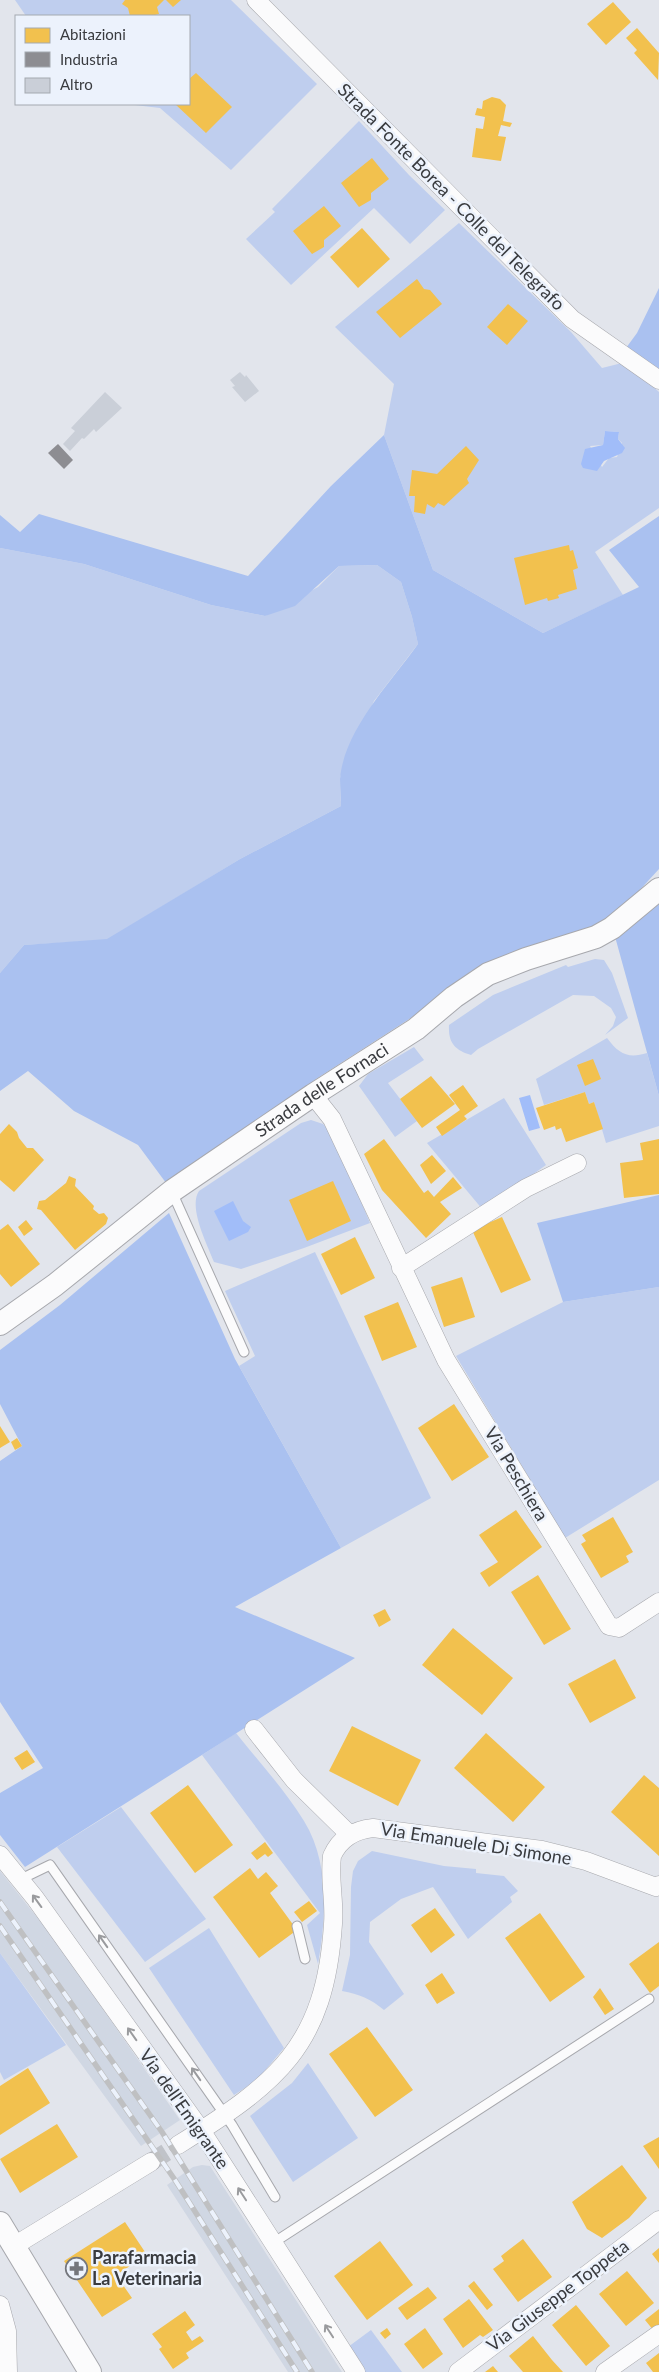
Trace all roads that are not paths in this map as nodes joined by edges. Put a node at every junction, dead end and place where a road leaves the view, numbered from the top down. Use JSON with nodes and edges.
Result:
{"nodes":[{"id":1,"x":256,"y":0,"type":"edge"},
{"id":2,"x":658,"y":379,"type":"edge"},
{"id":3,"x":659,"y":889,"type":"edge"},
{"id":4,"x":313,"y":1096,"type":"junction"},
{"id":5,"x":577,"y":1162,"type":"dead end"},
{"id":6,"x":172,"y":1191,"type":"junction"},
{"id":7,"x":401,"y":1268,"type":"junction"},
{"id":8,"x":0,"y":1324,"type":"edge"},
{"id":9,"x":244,"y":1352,"type":"dead end"},
{"id":10,"x":659,"y":1602,"type":"edge"},
{"id":11,"x":254,"y":1729,"type":"dead end"},
{"id":12,"x":350,"y":1834,"type":"junction"},
{"id":13,"x":0,"y":1855,"type":"edge"},
{"id":14,"x":21,"y":1880,"type":"junction"},
{"id":15,"x":659,"y":1885,"type":"edge"},
{"id":16,"x":297,"y":1926,"type":"dead end"},
{"id":17,"x":305,"y":1959,"type":"dead end"},
{"id":18,"x":649,"y":1999,"type":"dead end"},
{"id":19,"x":224,"y":2114,"type":"junction"},
{"id":20,"x":201,"y":2130,"type":"junction"},
{"id":21,"x":178,"y":2145,"type":"tunnel mouth"},
{"id":22,"x":151,"y":2162,"type":"tunnel mouth"},
{"id":23,"x":275,"y":2196,"type":"dead end"},
{"id":24,"x":659,"y":2220,"type":"edge"},
{"id":25,"x":0,"y":2223,"type":"edge"},
{"id":26,"x":273,"y":2244,"type":"junction"},
{"id":27,"x":14,"y":2246,"type":"junction"},
{"id":28,"x":0,"y":2306,"type":"edge"},
{"id":29,"x":659,"y":2334,"type":"edge"},
{"id":30,"x":8,"y":2372,"type":"edge"},
{"id":31,"x":90,"y":2372,"type":"edge"},
{"id":32,"x":356,"y":2372,"type":"edge"},
{"id":33,"x":458,"y":2372,"type":"edge"},
{"id":34,"x":605,"y":2372,"type":"edge"}],
"edges":[{"from":1,"to":2,"type":"street","name":"Strada Fonte Borea - Colle del Telegrafo"},
{"from":3,"to":4,"type":"street","name":"Strada delle Fornaci"},
{"from":4,"to":6,"type":"street","name":"Strada delle Fornaci"},
{"from":4,"to":7,"type":"street","name":"Via Peschiera"},
{"from":5,"to":7,"type":"street"},
{"from":6,"to":8,"type":"street","name":"Strada delle Fornaci"},
{"from":6,"to":9,"type":"lane"},
{"from":7,"to":10,"type":"street","name":"Via Peschiera"},
{"from":11,"to":12,"type":"street"},
{"from":12,"to":15,"type":"street","name":"Via Emanuele Di Simone"},
{"from":12,"to":19,"type":"street"},
{"from":13,"to":14,"type":"street","name":"Via dell'Emigrante"},
{"from":19,"to":14,"type":"lane","one_way":true},
{"from":20,"to":14,"type":"street","name":"Via dell'Emigrante","one_way":true},
{"from":16,"to":17,"type":"lane"},
{"from":18,"to":26,"type":"lane"},
{"from":19,"to":20,"type":"street"},
{"from":19,"to":23,"type":"lane"},
{"from":20,"to":21,"type":"street"},
{"from":26,"to":20,"type":"street","name":"Via dell'Emigrante","one_way":true},
{"from":22,"to":27,"type":"street"},
{"from":24,"to":33,"type":"street","name":"Via Giuseppe Toppeta"},
{"from":25,"to":27,"type":"street"},
{"from":32,"to":26,"type":"street","name":"Via dell'Emigrante","one_way":true},
{"from":27,"to":31,"type":"street"},
{"from":28,"to":30,"type":"street"},
{"from":29,"to":34,"type":"street"}]}
